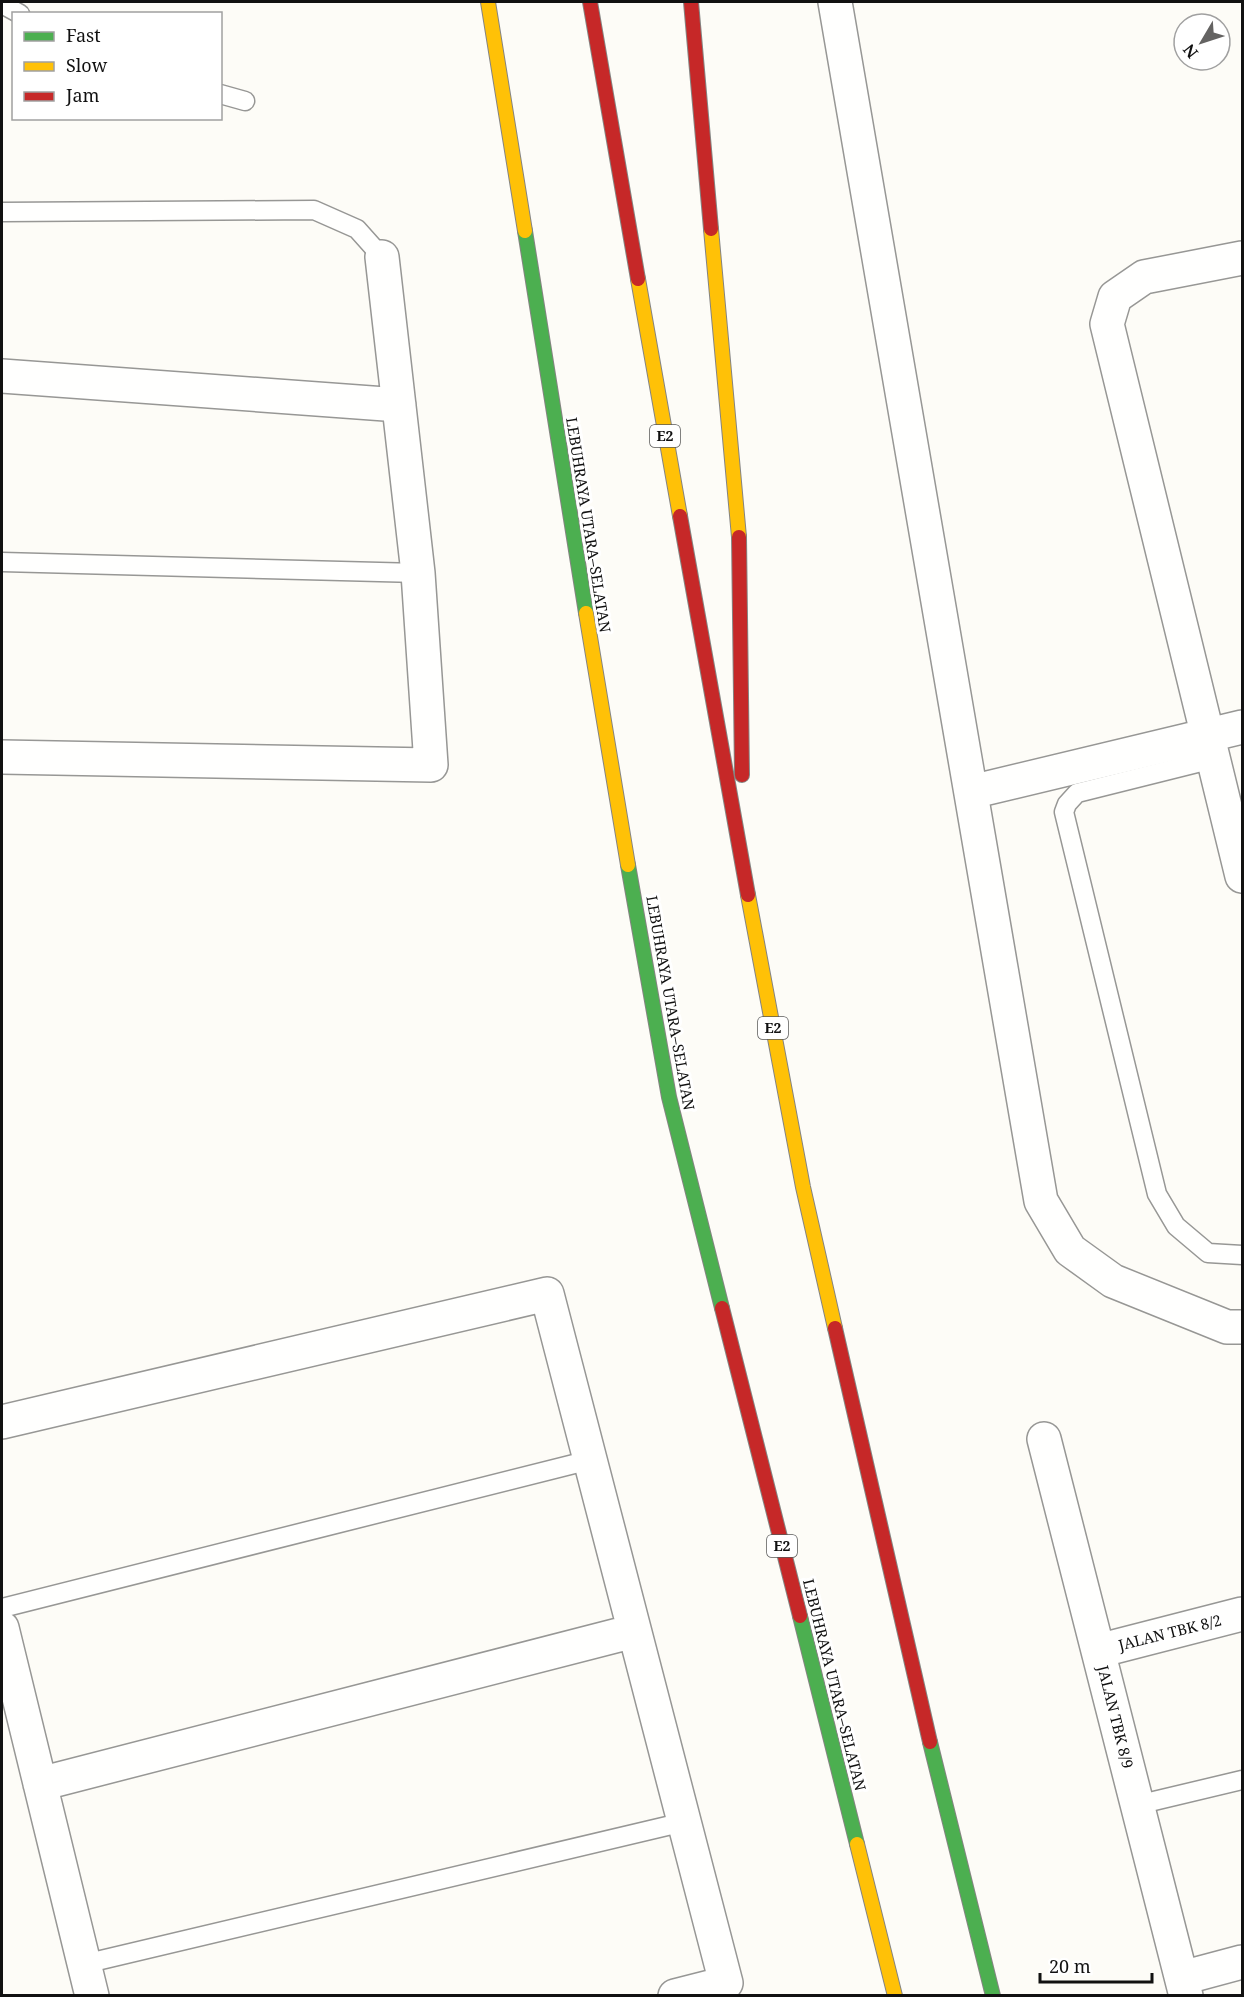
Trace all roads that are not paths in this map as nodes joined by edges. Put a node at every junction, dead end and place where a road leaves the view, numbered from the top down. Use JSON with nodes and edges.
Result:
{"nodes":[{"id":1,"x":488,"y":2,"type":"edge"},
{"id":2,"x":590,"y":2,"type":"edge"},
{"id":3,"x":691,"y":2,"type":"edge"},
{"id":4,"x":835,"y":2,"type":"edge"},
{"id":5,"x":2,"y":4,"type":"edge"},
{"id":6,"x":16,"y":12,"type":"edge"},
{"id":7,"x":222,"y":95,"type":"edge"},
{"id":8,"x":244,"y":101,"type":"dead end"},
{"id":9,"x":2,"y":212,"type":"edge"},
{"id":10,"x":382,"y":256,"type":"joint"},
{"id":11,"x":1242,"y":258,"type":"edge"},
{"id":12,"x":2,"y":376,"type":"edge"},
{"id":13,"x":399,"y":405,"type":"junction"},
{"id":14,"x":2,"y":562,"type":"edge"},
{"id":15,"x":418,"y":573,"type":"junction"},
{"id":16,"x":1242,"y":727,"type":"edge"},
{"id":17,"x":1210,"y":747,"type":"junction"},
{"id":18,"x":2,"y":757,"type":"edge"},
{"id":19,"x":971,"y":792,"type":"junction"},
{"id":20,"x":742,"y":870,"type":"junction"},
{"id":21,"x":1242,"y":876,"type":"edge"},
{"id":22,"x":1242,"y":1255,"type":"edge"},
{"id":23,"x":1242,"y":1327,"type":"edge"},
{"id":24,"x":2,"y":1422,"type":"edge"},
{"id":25,"x":1044,"y":1439,"type":"dead end"},
{"id":26,"x":590,"y":1460,"type":"junction"},
{"id":27,"x":2,"y":1608,"type":"edge"},
{"id":28,"x":1242,"y":1614,"type":"edge"},
{"id":29,"x":2,"y":1628,"type":"edge"},
{"id":30,"x":634,"y":1631,"type":"junction"},
{"id":31,"x":1098,"y":1651,"type":"junction"},
{"id":32,"x":1242,"y":1780,"type":"edge"},
{"id":33,"x":40,"y":1784,"type":"junction"},
{"id":34,"x":1137,"y":1805,"type":"junction"},
{"id":35,"x":684,"y":1822,"type":"junction"},
{"id":36,"x":1242,"y":1962,"type":"edge"},
{"id":37,"x":84,"y":1964,"type":"junction"},
{"id":38,"x":1184,"y":1987,"type":"edge"},
{"id":39,"x":92,"y":1995,"type":"edge"},
{"id":40,"x":675,"y":1995,"type":"edge"},
{"id":41,"x":895,"y":1995,"type":"edge"},
{"id":42,"x":993,"y":1995,"type":"edge"}],
"edges":[{"from":1,"to":41,"type":"highway","name":"LEBUHRAYA UTARA–SELATAN","number":"E2"},
{"from":2,"to":20,"type":"highway","number":"E2"},
{"from":3,"to":20,"type":"highway"},
{"from":4,"to":19,"type":"street"},
{"from":5,"to":6,"type":"lane"},
{"from":7,"to":8,"type":"lane"},
{"from":9,"to":10,"type":"lane"},
{"from":10,"to":13,"type":"street"},
{"from":11,"to":17,"type":"street"},
{"from":12,"to":13,"type":"street"},
{"from":13,"to":15,"type":"street"},
{"from":14,"to":15,"type":"lane"},
{"from":15,"to":18,"type":"street"},
{"from":16,"to":17,"type":"street"},
{"from":17,"to":19,"type":"street"},
{"from":17,"to":21,"type":"street"},
{"from":17,"to":22,"type":"lane"},
{"from":19,"to":23,"type":"street"},
{"from":20,"to":42,"type":"highway","number":"E2"},
{"from":24,"to":26,"type":"street"},
{"from":25,"to":31,"type":"street","name":"JALAN TBK 8/9"},
{"from":26,"to":27,"type":"lane"},
{"from":26,"to":30,"type":"street"},
{"from":28,"to":31,"type":"street","name":"JALAN TBK 8/2"},
{"from":29,"to":33,"type":"street"},
{"from":30,"to":33,"type":"street"},
{"from":30,"to":35,"type":"street"},
{"from":31,"to":34,"type":"street","name":"JALAN TBK 8/9"},
{"from":32,"to":34,"type":"lane"},
{"from":33,"to":37,"type":"street"},
{"from":34,"to":38,"type":"street","name":"JALAN TBK 8/9"},
{"from":35,"to":37,"type":"lane"},
{"from":35,"to":40,"type":"street"},
{"from":36,"to":38,"type":"street"},
{"from":37,"to":39,"type":"street"}]}
